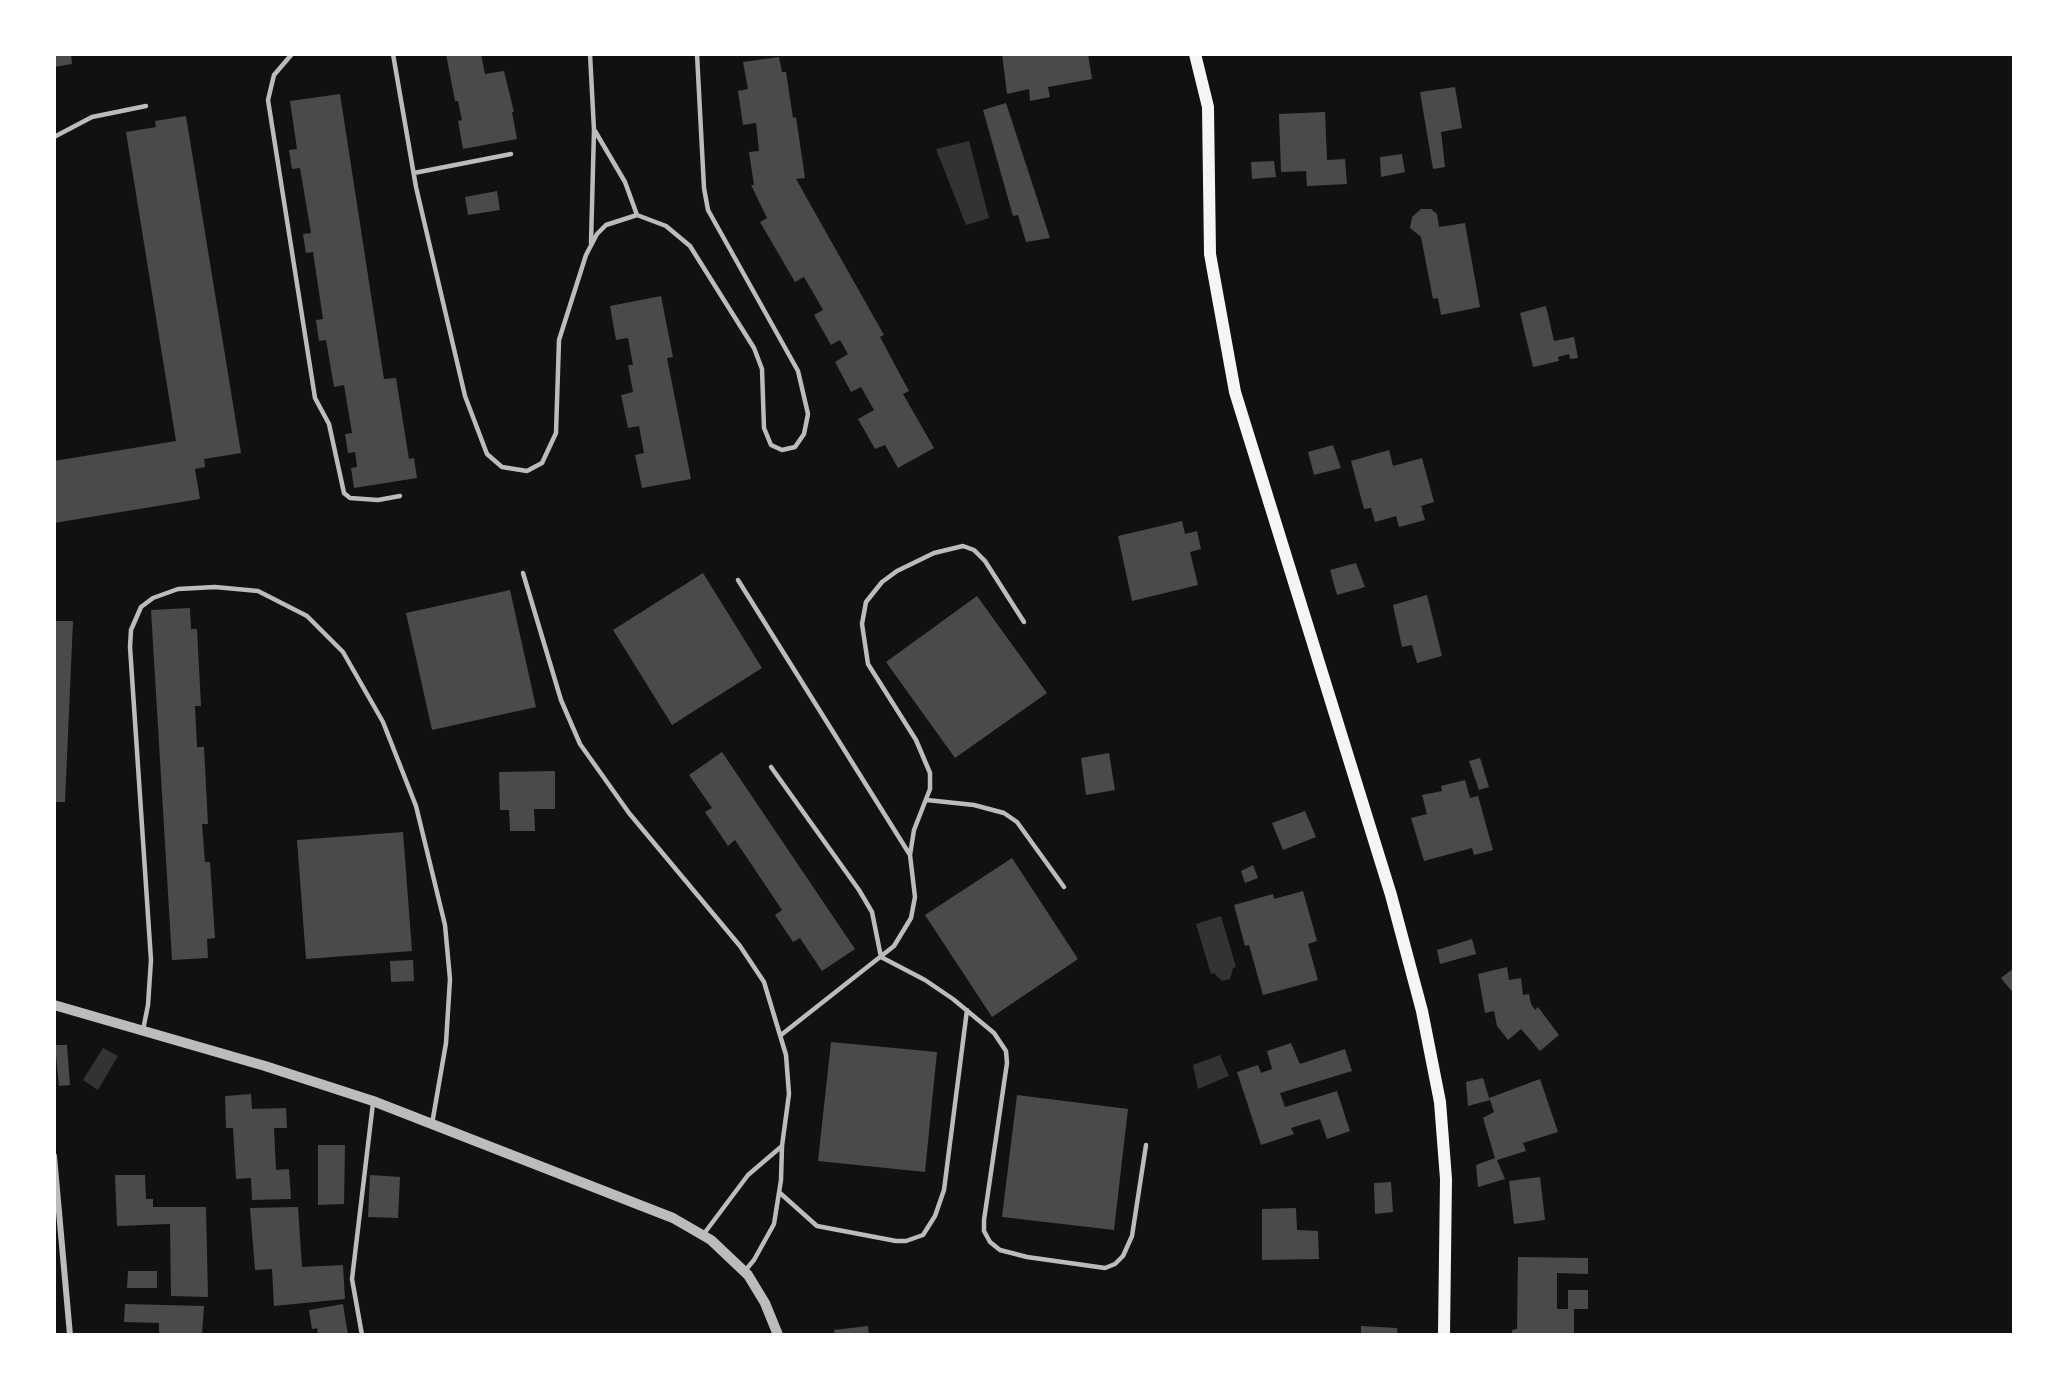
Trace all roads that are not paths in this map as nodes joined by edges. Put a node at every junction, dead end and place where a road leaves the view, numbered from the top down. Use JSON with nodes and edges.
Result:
{"nodes":[{"id":1,"x":292,"y":54,"type":"edge"},
{"id":2,"x":393,"y":54,"type":"edge"},
{"id":3,"x":590,"y":54,"type":"edge"},
{"id":4,"x":697,"y":54,"type":"edge"},
{"id":5,"x":1195,"y":54,"type":"edge"},
{"id":6,"x":146,"y":106,"type":"dead end"},
{"id":7,"x":594,"y":130,"type":"junction"},
{"id":8,"x":54,"y":137,"type":"edge"},
{"id":9,"x":511,"y":154,"type":"dead end"},
{"id":10,"x":414,"y":173,"type":"junction"},
{"id":11,"x":637,"y":214,"type":"junction"},
{"id":12,"x":591,"y":243,"type":"junction"},
{"id":13,"x":400,"y":496,"type":"dead end"},
{"id":14,"x":523,"y":573,"type":"dead end"},
{"id":15,"x":738,"y":580,"type":"dead end"},
{"id":16,"x":1024,"y":622,"type":"dead end"},
{"id":17,"x":771,"y":767,"type":"dead end"},
{"id":18,"x":927,"y":800,"type":"junction"},
{"id":19,"x":910,"y":855,"type":"junction"},
{"id":20,"x":1064,"y":887,"type":"dead end"},
{"id":21,"x":881,"y":957,"type":"junction"},
{"id":22,"x":54,"y":1005,"type":"edge"},
{"id":23,"x":967,"y":1010,"type":"junction"},
{"id":24,"x":142,"y":1030,"type":"junction"},
{"id":25,"x":781,"y":1035,"type":"junction"},
{"id":26,"x":373,"y":1101,"type":"junction"},
{"id":27,"x":432,"y":1124,"type":"junction"},
{"id":28,"x":1146,"y":1145,"type":"dead end"},
{"id":29,"x":782,"y":1146,"type":"junction"},
{"id":30,"x":54,"y":1156,"type":"edge"},
{"id":31,"x":780,"y":1193,"type":"junction"},
{"id":32,"x":703,"y":1235,"type":"junction"},
{"id":33,"x":744,"y":1272,"type":"junction"},
{"id":34,"x":70,"y":1335,"type":"edge"},
{"id":35,"x":362,"y":1335,"type":"edge"},
{"id":36,"x":778,"y":1335,"type":"edge"},
{"id":37,"x":1444,"y":1335,"type":"edge"}],
"edges":[{"from":1,"to":13,"type":"lane"},
{"from":2,"to":10,"type":"lane"},
{"from":3,"to":7,"type":"lane"},
{"from":4,"to":11,"type":"lane"},
{"from":5,"to":37,"type":"main road"},
{"from":6,"to":8,"type":"lane"},
{"from":7,"to":11,"type":"lane"},
{"from":7,"to":12,"type":"lane"},
{"from":9,"to":10,"type":"lane"},
{"from":10,"to":12,"type":"lane"},
{"from":11,"to":12,"type":"lane"},
{"from":14,"to":25,"type":"lane"},
{"from":15,"to":19,"type":"lane"},
{"from":16,"to":18,"type":"lane"},
{"from":17,"to":21,"type":"lane"},
{"from":18,"to":19,"type":"lane"},
{"from":18,"to":20,"type":"lane"},
{"from":19,"to":21,"type":"lane"},
{"from":21,"to":23,"type":"lane"},
{"from":21,"to":25,"type":"lane"},
{"from":22,"to":24,"type":"street"},
{"from":23,"to":28,"type":"lane"},
{"from":23,"to":31,"type":"lane"},
{"from":24,"to":26,"type":"street"},
{"from":24,"to":27,"type":"lane"},
{"from":25,"to":29,"type":"lane"},
{"from":26,"to":27,"type":"street"},
{"from":26,"to":35,"type":"lane"},
{"from":27,"to":32,"type":"street"},
{"from":29,"to":31,"type":"lane"},
{"from":29,"to":32,"type":"lane"},
{"from":30,"to":34,"type":"street"},
{"from":31,"to":33,"type":"lane"},
{"from":32,"to":33,"type":"street"},
{"from":33,"to":36,"type":"street"}]}
